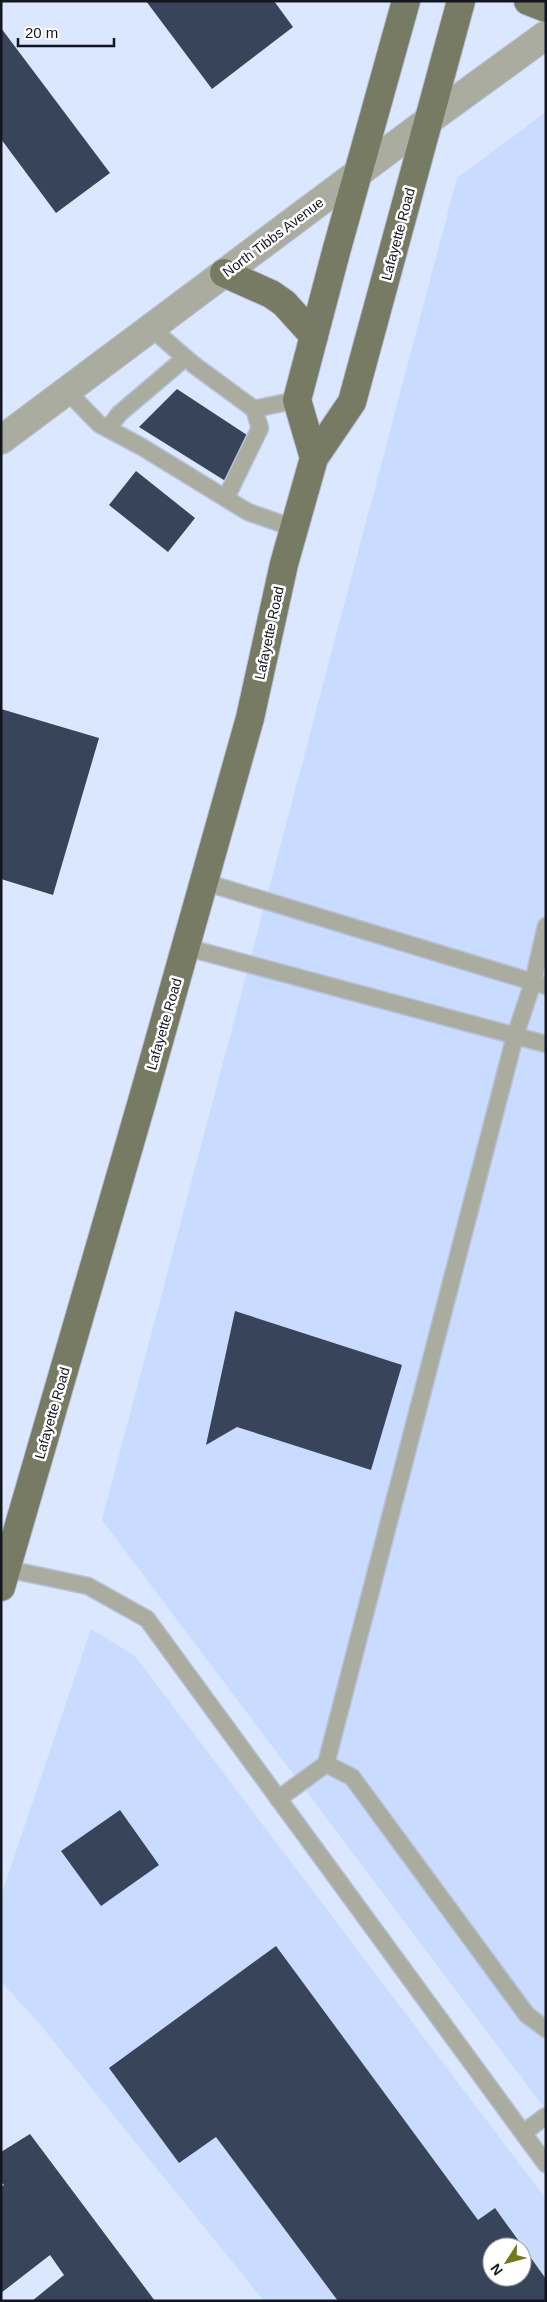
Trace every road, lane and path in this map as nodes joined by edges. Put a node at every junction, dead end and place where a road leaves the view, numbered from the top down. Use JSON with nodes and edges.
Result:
{"nodes":[{"id":1,"x":406,"y":1,"type":"edge"},
{"id":2,"x":461,"y":1,"type":"edge"},
{"id":3,"x":528,"y":1,"type":"edge"},
{"id":4,"x":546,"y":8,"type":"edge"},
{"id":5,"x":546,"y":35,"type":"edge"},
{"id":6,"x":429,"y":120,"type":"junction"},
{"id":7,"x":358,"y":174,"type":"junction"},
{"id":8,"x":224,"y":273,"type":"junction"},
{"id":9,"x":151,"y":328,"type":"junction"},
{"id":10,"x":314,"y":336,"type":"junction"},
{"id":11,"x":185,"y":358,"type":"junction"},
{"id":12,"x":66,"y":391,"type":"junction"},
{"id":13,"x":297,"y":400,"type":"junction"},
{"id":14,"x":254,"y":410,"type":"junction"},
{"id":15,"x":108,"y":428,"type":"junction"},
{"id":16,"x":1,"y":440,"type":"edge"},
{"id":17,"x":314,"y":458,"type":"junction"},
{"id":18,"x":226,"y":498,"type":"junction"},
{"id":19,"x":294,"y":528,"type":"junction"},
{"id":20,"x":204,"y":882,"type":"junction"},
{"id":21,"x":546,"y":926,"type":"edge"},
{"id":22,"x":185,"y":947,"type":"junction"},
{"id":23,"x":539,"y":984,"type":"edge"},
{"id":24,"x":515,"y":1036,"type":"junction"},
{"id":25,"x":546,"y":1044,"type":"edge"},
{"id":26,"x":4,"y":1578,"type":"edge"},
{"id":27,"x":326,"y":1764,"type":"junction"},
{"id":28,"x":278,"y":1799,"type":"junction"},
{"id":29,"x":546,"y":2029,"type":"edge"},
{"id":30,"x":546,"y":2116,"type":"edge"},
{"id":31,"x":523,"y":2133,"type":"junction"},
{"id":32,"x":546,"y":2164,"type":"edge"}],
"edges":[{"from":1,"to":7,"type":"main road"},
{"from":2,"to":6,"type":"main road","name":"Lafayette Road"},
{"from":3,"to":4,"type":"main road"},
{"from":5,"to":6,"type":"street","name":"North Tibbs Avenue"},
{"from":6,"to":7,"type":"street","name":"North Tibbs Avenue"},
{"from":6,"to":17,"type":"main road","name":"Lafayette Road"},
{"from":7,"to":8,"type":"street","name":"North Tibbs Avenue"},
{"from":7,"to":10,"type":"main road"},
{"from":8,"to":9,"type":"street","name":"North Tibbs Avenue"},
{"from":8,"to":10,"type":"main road"},
{"from":9,"to":11,"type":"lane"},
{"from":9,"to":12,"type":"street","name":"North Tibbs Avenue"},
{"from":10,"to":13,"type":"main road"},
{"from":11,"to":14,"type":"lane"},
{"from":11,"to":15,"type":"lane"},
{"from":12,"to":15,"type":"lane"},
{"from":12,"to":16,"type":"street","name":"North Tibbs Avenue"},
{"from":13,"to":14,"type":"lane"},
{"from":13,"to":17,"type":"main road"},
{"from":14,"to":18,"type":"lane"},
{"from":15,"to":18,"type":"lane"},
{"from":17,"to":19,"type":"main road","name":"Lafayette Road"},
{"from":18,"to":19,"type":"lane"},
{"from":19,"to":20,"type":"main road","name":"Lafayette Road"},
{"from":20,"to":22,"type":"main road","name":"Lafayette Road"},
{"from":20,"to":23,"type":"lane"},
{"from":21,"to":23,"type":"lane"},
{"from":22,"to":24,"type":"lane"},
{"from":22,"to":26,"type":"main road","name":"Lafayette Road"},
{"from":23,"to":24,"type":"lane"},
{"from":24,"to":25,"type":"lane"},
{"from":24,"to":27,"type":"lane"},
{"from":26,"to":28,"type":"lane"},
{"from":27,"to":28,"type":"lane"},
{"from":27,"to":29,"type":"lane"},
{"from":28,"to":31,"type":"lane"},
{"from":30,"to":31,"type":"lane"},
{"from":31,"to":32,"type":"lane"}]}
